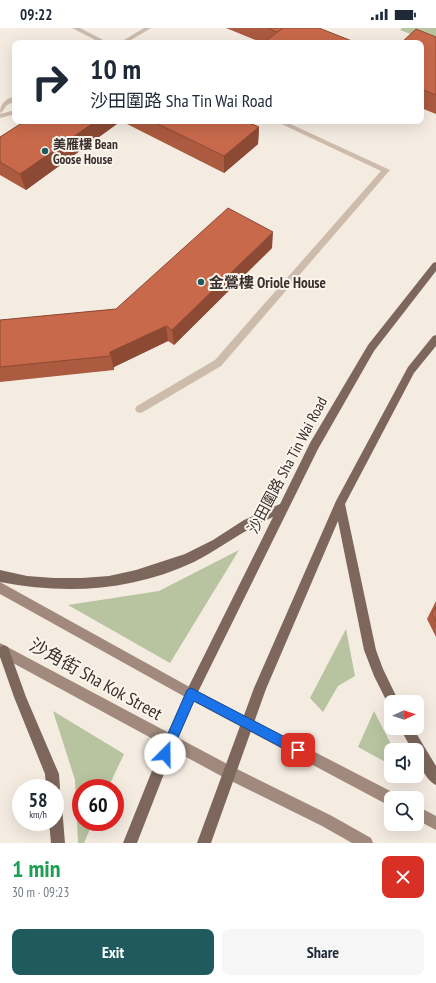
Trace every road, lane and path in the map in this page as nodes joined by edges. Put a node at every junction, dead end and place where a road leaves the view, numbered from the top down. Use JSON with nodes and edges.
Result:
{"nodes":[{"id":1,"x":75,"y":28,"type":"edge"},
{"id":2,"x":148,"y":28,"type":"edge"},
{"id":3,"x":100,"y":40,"type":"edge"},
{"id":4,"x":127,"y":40,"type":"edge"},
{"id":5,"x":12,"y":100,"type":"edge"},
{"id":6,"x":0,"y":111,"type":"edge"},
{"id":7,"x":12,"y":113,"type":"edge"},
{"id":8,"x":0,"y":116,"type":"edge"},
{"id":9,"x":285,"y":124,"type":"edge"},
{"id":10,"x":436,"y":265,"type":"edge"},
{"id":11,"x":436,"y":339,"type":"edge"},
{"id":12,"x":140,"y":409,"type":"dead end"},
{"id":13,"x":340,"y":504,"type":"junction"},
{"id":14,"x":282,"y":508,"type":"junction"},
{"id":15,"x":0,"y":576,"type":"edge"},
{"id":16,"x":0,"y":588,"type":"edge"},
{"id":17,"x":2,"y":650,"type":"edge"},
{"id":18,"x":191,"y":694,"type":"junction"},
{"id":19,"x":390,"y":695,"type":"edge"},
{"id":20,"x":248,"y":723,"type":"junction"},
{"id":21,"x":410,"y":735,"type":"edge"},
{"id":22,"x":170,"y":741,"type":"junction"},
{"id":23,"x":228,"y":772,"type":"junction"},
{"id":24,"x":436,"y":778,"type":"edge"},
{"id":25,"x":52,"y":779,"type":"edge"},
{"id":26,"x":384,"y":795,"type":"edge"},
{"id":27,"x":424,"y":817,"type":"edge"},
{"id":28,"x":436,"y":823,"type":"edge"},
{"id":29,"x":57,"y":831,"type":"edge"},
{"id":30,"x":58,"y":843,"type":"edge"},
{"id":31,"x":130,"y":843,"type":"edge"},
{"id":32,"x":204,"y":843,"type":"edge"},
{"id":33,"x":366,"y":843,"type":"edge"}],
"edges":[{"from":1,"to":3,"type":"lane"},
{"from":2,"to":4,"type":"lane"},
{"from":5,"to":6,"type":"lane"},
{"from":7,"to":8,"type":"lane"},
{"from":9,"to":12,"type":"lane"},
{"from":10,"to":14,"type":"main road","name":"沙田圍路 Sha Tin Wai Road"},
{"from":11,"to":13,"type":"main road"},
{"from":13,"to":19,"type":"main road"},
{"from":13,"to":20,"type":"main road"},
{"from":14,"to":15,"type":"main road"},
{"from":14,"to":18,"type":"main road","name":"沙田圍路 Sha Tin Wai Road"},
{"from":16,"to":18,"type":"main road","name":"沙角街 Sha Kok Street"},
{"from":17,"to":22,"type":"main road","name":"沙角街 Sha Kok Street"},
{"from":17,"to":25,"type":"main road"},
{"from":18,"to":20,"type":"main road"},
{"from":18,"to":22,"type":"main road","name":"沙田圍路 Sha Tin Wai Road"},
{"from":20,"to":23,"type":"main road"},
{"from":20,"to":26,"type":"main road"},
{"from":21,"to":24,"type":"main road"},
{"from":22,"to":23,"type":"main road","name":"沙角街 Sha Kok Street"},
{"from":22,"to":31,"type":"main road","name":"沙田圍路 Sha Tin Wai Road"},
{"from":23,"to":32,"type":"main road"},
{"from":23,"to":33,"type":"main road","name":"沙角街 Sha Kok Street"},
{"from":27,"to":28,"type":"main road"},
{"from":29,"to":30,"type":"main road"}]}
